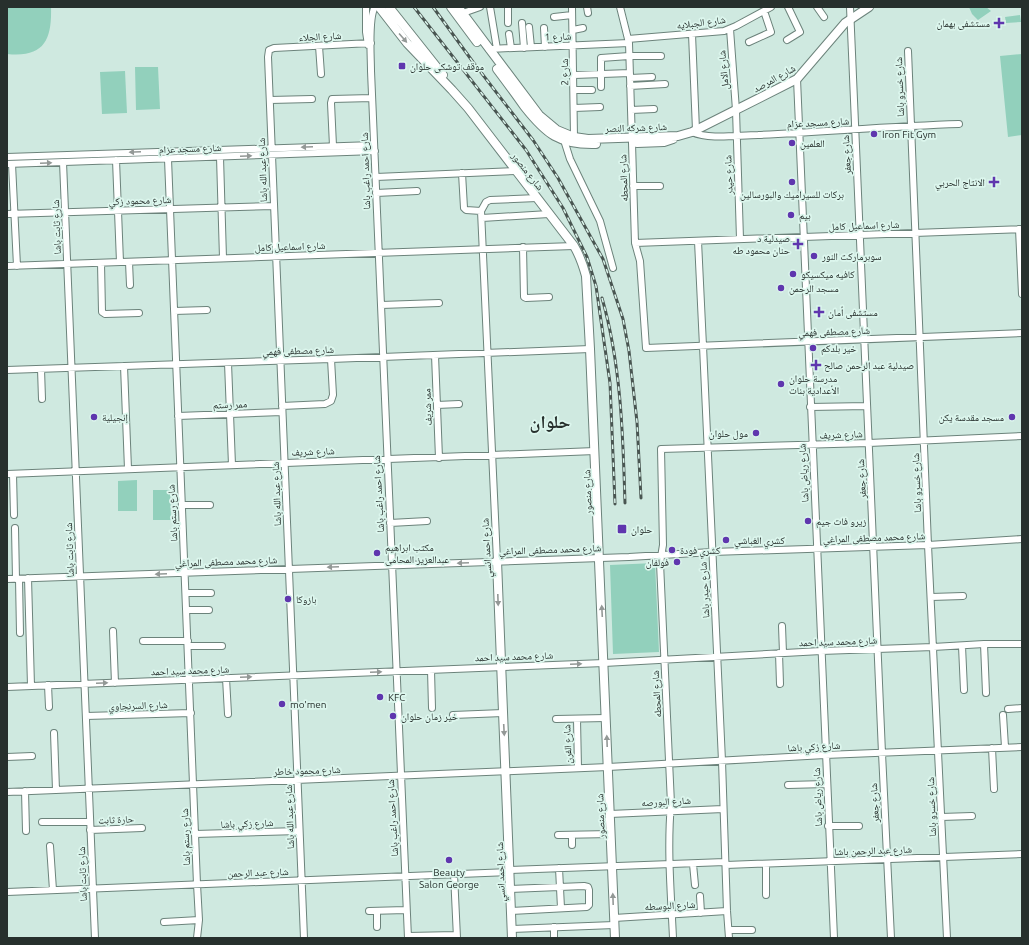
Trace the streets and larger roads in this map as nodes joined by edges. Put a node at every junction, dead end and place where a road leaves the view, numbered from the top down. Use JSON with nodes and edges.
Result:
{"nodes":[{"id":1,"x":366,"y":7,"type":"edge"},
{"id":2,"x":375,"y":7,"type":"edge"},
{"id":3,"x":379,"y":7,"type":"edge"},
{"id":4,"x":389,"y":7,"type":"edge"},
{"id":5,"x":451,"y":7,"type":"edge"},
{"id":6,"x":480,"y":7,"type":"edge"},
{"id":7,"x":490,"y":7,"type":"edge"},
{"id":8,"x":508,"y":7,"type":"edge"},
{"id":9,"x":572,"y":7,"type":"edge"},
{"id":10,"x":620,"y":7,"type":"edge"},
{"id":11,"x":771,"y":7,"type":"edge"},
{"id":12,"x":788,"y":7,"type":"edge"},
{"id":13,"x":817,"y":7,"type":"edge"},
{"id":14,"x":850,"y":7,"type":"edge"},
{"id":15,"x":869,"y":7,"type":"edge"},
{"id":16,"x":460,"y":10,"type":"edge"},
{"id":17,"x":764,"y":11,"type":"junction"},
{"id":18,"x":572,"y":16,"type":"junction"},
{"id":19,"x":554,"y":17,"type":"dead end"},
{"id":20,"x":824,"y":17,"type":"dead end"},
{"id":21,"x":850,"y":19,"type":"junction"},
{"id":22,"x":508,"y":23,"type":"dead end"},
{"id":23,"x":522,"y":23,"type":"dead end"},
{"id":24,"x":529,"y":27,"type":"dead end"},
{"id":25,"x":544,"y":28,"type":"dead end"},
{"id":26,"x":583,"y":28,"type":"dead end"},
{"id":27,"x":730,"y":29,"type":"junction"},
{"id":28,"x":572,"y":30,"type":"junction"},
{"id":29,"x":509,"y":34,"type":"dead end"},
{"id":30,"x":692,"y":34,"type":"junction"},
{"id":31,"x":787,"y":40,"type":"dead end"},
{"id":32,"x":629,"y":41,"type":"junction"},
{"id":33,"x":749,"y":42,"type":"dead end"},
{"id":34,"x":369,"y":43,"type":"junction"},
{"id":35,"x":319,"y":46,"type":"junction"},
{"id":36,"x":573,"y":46,"type":"junction"},
{"id":37,"x":528,"y":47,"type":"junction"},
{"id":38,"x":545,"y":47,"type":"junction"},
{"id":39,"x":511,"y":48,"type":"junction"},
{"id":40,"x":271,"y":49,"type":"joint"},
{"id":41,"x":493,"y":49,"type":"junction"},
{"id":42,"x":908,"y":51,"type":"dead end"},
{"id":43,"x":629,"y":56,"type":"junction"},
{"id":44,"x":661,"y":56,"type":"dead end"},
{"id":45,"x":321,"y":74,"type":"dead end"},
{"id":46,"x":600,"y":74,"type":"junction"},
{"id":47,"x":574,"y":75,"type":"junction"},
{"id":48,"x":630,"y":76,"type":"junction"},
{"id":49,"x":652,"y":77,"type":"dead end"},
{"id":50,"x":797,"y":79,"type":"junction"},
{"id":51,"x":665,"y":84,"type":"dead end"},
{"id":52,"x":630,"y":86,"type":"junction"},
{"id":53,"x":601,"y":87,"type":"dead end"},
{"id":54,"x":452,"y":90,"type":"junction"},
{"id":55,"x":574,"y":90,"type":"junction"},
{"id":56,"x":592,"y":90,"type":"dead end"},
{"id":57,"x":372,"y":98,"type":"junction"},
{"id":58,"x":312,"y":99,"type":"dead end"},
{"id":59,"x":270,"y":100,"type":"junction"},
{"id":60,"x":600,"y":107,"type":"dead end"},
{"id":61,"x":574,"y":108,"type":"junction"},
{"id":62,"x":654,"y":109,"type":"dead end"},
{"id":63,"x":631,"y":110,"type":"junction"},
{"id":64,"x":736,"y":110,"type":"junction"},
{"id":65,"x":958,"y":124,"type":"dead end"},
{"id":66,"x":911,"y":125,"type":"junction"},
{"id":67,"x":855,"y":130,"type":"junction"},
{"id":68,"x":694,"y":131,"type":"junction"},
{"id":69,"x":800,"y":133,"type":"junction"},
{"id":70,"x":737,"y":135,"type":"junction"},
{"id":71,"x":678,"y":136,"type":"joint"},
{"id":72,"x":574,"y":137,"type":"junction"},
{"id":73,"x":564,"y":140,"type":"junction"},
{"id":74,"x":632,"y":140,"type":"junction"},
{"id":75,"x":333,"y":146,"type":"junction"},
{"id":76,"x":374,"y":148,"type":"junction"},
{"id":77,"x":271,"y":152,"type":"junction"},
{"id":78,"x":7,"y":157,"type":"edge"},
{"id":79,"x":220,"y":157,"type":"junction"},
{"id":80,"x":168,"y":159,"type":"junction"},
{"id":81,"x":116,"y":160,"type":"junction"},
{"id":82,"x":62,"y":162,"type":"junction"},
{"id":83,"x":9,"y":164,"type":"edge"},
{"id":84,"x":516,"y":171,"type":"junction"},
{"id":85,"x":462,"y":173,"type":"junction"},
{"id":86,"x":376,"y":177,"type":"junction"},
{"id":87,"x":633,"y":186,"type":"junction"},
{"id":88,"x":660,"y":186,"type":"dead end"},
{"id":89,"x":417,"y":191,"type":"dead end"},
{"id":90,"x":376,"y":193,"type":"junction"},
{"id":91,"x":537,"y":198,"type":"junction"},
{"id":92,"x":274,"y":206,"type":"junction"},
{"id":93,"x":222,"y":207,"type":"junction"},
{"id":94,"x":170,"y":209,"type":"junction"},
{"id":95,"x":118,"y":210,"type":"junction"},
{"id":96,"x":482,"y":211,"type":"junction"},
{"id":97,"x":66,"y":212,"type":"junction"},
{"id":98,"x":10,"y":214,"type":"edge"},
{"id":99,"x":550,"y":214,"type":"junction"},
{"id":100,"x":482,"y":218,"type":"junction"},
{"id":101,"x":1021,"y":229,"type":"edge"},
{"id":102,"x":915,"y":233,"type":"junction"},
{"id":103,"x":860,"y":235,"type":"junction"},
{"id":104,"x":804,"y":237,"type":"junction"},
{"id":105,"x":740,"y":239,"type":"junction"},
{"id":106,"x":698,"y":241,"type":"junction"},
{"id":107,"x":635,"y":243,"type":"junction"},
{"id":108,"x":574,"y":246,"type":"junction"},
{"id":109,"x":523,"y":247,"type":"junction"},
{"id":110,"x":483,"y":249,"type":"junction"},
{"id":111,"x":379,"y":253,"type":"junction"},
{"id":112,"x":276,"y":256,"type":"junction"},
{"id":113,"x":223,"y":258,"type":"junction"},
{"id":114,"x":172,"y":260,"type":"junction"},
{"id":115,"x":120,"y":262,"type":"junction"},
{"id":116,"x":129,"y":262,"type":"junction"},
{"id":117,"x":101,"y":263,"type":"junction"},
{"id":118,"x":67,"y":264,"type":"junction"},
{"id":119,"x":7,"y":266,"type":"edge"},
{"id":120,"x":17,"y":266,"type":"junction"},
{"id":121,"x":613,"y":268,"type":"dead end"},
{"id":122,"x":130,"y":285,"type":"dead end"},
{"id":123,"x":1022,"y":294,"type":"edge"},
{"id":124,"x":549,"y":297,"type":"dead end"},
{"id":125,"x":439,"y":303,"type":"dead end"},
{"id":126,"x":381,"y":305,"type":"junction"},
{"id":127,"x":206,"y":310,"type":"dead end"},
{"id":128,"x":174,"y":311,"type":"junction"},
{"id":129,"x":138,"y":313,"type":"dead end"},
{"id":130,"x":1022,"y":332,"type":"edge"},
{"id":131,"x":920,"y":337,"type":"junction"},
{"id":132,"x":864,"y":340,"type":"junction"},
{"id":133,"x":808,"y":342,"type":"junction"},
{"id":134,"x":704,"y":346,"type":"junction"},
{"id":135,"x":646,"y":348,"type":"joint"},
{"id":136,"x":590,"y":349,"type":"junction"},
{"id":137,"x":488,"y":353,"type":"junction"},
{"id":138,"x":436,"y":355,"type":"junction"},
{"id":139,"x":383,"y":357,"type":"junction"},
{"id":140,"x":331,"y":359,"type":"junction"},
{"id":141,"x":280,"y":361,"type":"junction"},
{"id":142,"x":228,"y":363,"type":"junction"},
{"id":143,"x":176,"y":365,"type":"junction"},
{"id":144,"x":124,"y":366,"type":"junction"},
{"id":145,"x":72,"y":368,"type":"junction"},
{"id":146,"x":41,"y":369,"type":"junction"},
{"id":147,"x":7,"y":370,"type":"edge"},
{"id":148,"x":42,"y":399,"type":"dead end"},
{"id":149,"x":459,"y":404,"type":"dead end"},
{"id":150,"x":437,"y":405,"type":"junction"},
{"id":151,"x":282,"y":406,"type":"junction"},
{"id":152,"x":868,"y":406,"type":"junction"},
{"id":153,"x":810,"y":407,"type":"junction"},
{"id":154,"x":282,"y":412,"type":"junction"},
{"id":155,"x":230,"y":414,"type":"junction"},
{"id":156,"x":178,"y":416,"type":"junction"},
{"id":157,"x":1022,"y":436,"type":"edge"},
{"id":158,"x":924,"y":440,"type":"junction"},
{"id":159,"x":869,"y":443,"type":"junction"},
{"id":160,"x":812,"y":445,"type":"junction"},
{"id":161,"x":707,"y":448,"type":"junction"},
{"id":162,"x":660,"y":449,"type":"joint"},
{"id":163,"x":595,"y":452,"type":"junction"},
{"id":164,"x":492,"y":456,"type":"junction"},
{"id":165,"x":440,"y":458,"type":"junction"},
{"id":166,"x":387,"y":459,"type":"junction"},
{"id":167,"x":284,"y":462,"type":"junction"},
{"id":168,"x":232,"y":465,"type":"junction"},
{"id":169,"x":180,"y":467,"type":"junction"},
{"id":170,"x":128,"y":469,"type":"junction"},
{"id":171,"x":76,"y":471,"type":"junction"},
{"id":172,"x":10,"y":474,"type":"edge"},
{"id":173,"x":182,"y":505,"type":"junction"},
{"id":174,"x":210,"y":505,"type":"dead end"},
{"id":175,"x":14,"y":514,"type":"dead end"},
{"id":176,"x":427,"y":521,"type":"dead end"},
{"id":177,"x":390,"y":523,"type":"junction"},
{"id":178,"x":15,"y":528,"type":"dead end"},
{"id":179,"x":1022,"y":539,"type":"edge"},
{"id":180,"x":928,"y":545,"type":"junction"},
{"id":181,"x":874,"y":547,"type":"junction"},
{"id":182,"x":817,"y":549,"type":"junction"},
{"id":183,"x":712,"y":552,"type":"junction"},
{"id":184,"x":661,"y":555,"type":"junction"},
{"id":185,"x":600,"y":558,"type":"junction"},
{"id":186,"x":497,"y":561,"type":"junction"},
{"id":187,"x":392,"y":565,"type":"junction"},
{"id":188,"x":289,"y":569,"type":"junction"},
{"id":189,"x":185,"y":573,"type":"junction"},
{"id":190,"x":80,"y":577,"type":"junction"},
{"id":191,"x":28,"y":578,"type":"junction"},
{"id":192,"x":7,"y":579,"type":"edge"},
{"id":193,"x":18,"y":579,"type":"junction"},
{"id":194,"x":211,"y":593,"type":"dead end"},
{"id":195,"x":186,"y":594,"type":"junction"},
{"id":196,"x":963,"y":596,"type":"dead end"},
{"id":197,"x":931,"y":597,"type":"junction"},
{"id":198,"x":187,"y":610,"type":"junction"},
{"id":199,"x":209,"y":610,"type":"dead end"},
{"id":200,"x":782,"y":626,"type":"dead end"},
{"id":201,"x":113,"y":631,"type":"dead end"},
{"id":202,"x":20,"y":633,"type":"dead end"},
{"id":203,"x":143,"y":641,"type":"dead end"},
{"id":204,"x":188,"y":643,"type":"junction"},
{"id":205,"x":984,"y":644,"type":"junction"},
{"id":206,"x":1022,"y":644,"type":"edge"},
{"id":207,"x":222,"y":646,"type":"dead end"},
{"id":208,"x":962,"y":646,"type":"junction"},
{"id":209,"x":933,"y":648,"type":"junction"},
{"id":210,"x":878,"y":649,"type":"junction"},
{"id":211,"x":821,"y":651,"type":"junction"},
{"id":212,"x":781,"y":653,"type":"junction"},
{"id":213,"x":717,"y":656,"type":"junction"},
{"id":214,"x":664,"y":659,"type":"junction"},
{"id":215,"x":604,"y":663,"type":"junction"},
{"id":216,"x":501,"y":666,"type":"junction"},
{"id":217,"x":430,"y":670,"type":"junction"},
{"id":218,"x":396,"y":671,"type":"junction"},
{"id":219,"x":293,"y":675,"type":"junction"},
{"id":220,"x":226,"y":678,"type":"junction"},
{"id":221,"x":189,"y":680,"type":"junction"},
{"id":222,"x":115,"y":683,"type":"junction"},
{"id":223,"x":84,"y":684,"type":"junction"},
{"id":224,"x":780,"y":684,"type":"dead end"},
{"id":225,"x":48,"y":685,"type":"junction"},
{"id":226,"x":31,"y":686,"type":"junction"},
{"id":227,"x":7,"y":687,"type":"edge"},
{"id":228,"x":964,"y":690,"type":"dead end"},
{"id":229,"x":986,"y":693,"type":"dead end"},
{"id":230,"x":50,"y":707,"type":"dead end"},
{"id":231,"x":432,"y":708,"type":"dead end"},
{"id":232,"x":1022,"y":708,"type":"edge"},
{"id":233,"x":1008,"y":709,"type":"dead end"},
{"id":234,"x":190,"y":713,"type":"junction"},
{"id":235,"x":503,"y":713,"type":"junction"},
{"id":236,"x":228,"y":714,"type":"dead end"},
{"id":237,"x":453,"y":715,"type":"dead end"},
{"id":238,"x":1002,"y":715,"type":"dead end"},
{"id":239,"x":86,"y":716,"type":"junction"},
{"id":240,"x":606,"y":718,"type":"junction"},
{"id":241,"x":556,"y":719,"type":"dead end"},
{"id":242,"x":576,"y":719,"type":"junction"},
{"id":243,"x":54,"y":733,"type":"dead end"},
{"id":244,"x":1005,"y":747,"type":"junction"},
{"id":245,"x":1022,"y":747,"type":"edge"},
{"id":246,"x":992,"y":748,"type":"junction"},
{"id":247,"x":939,"y":751,"type":"junction"},
{"id":248,"x":882,"y":753,"type":"junction"},
{"id":249,"x":825,"y":755,"type":"junction"},
{"id":250,"x":32,"y":756,"type":"dead end"},
{"id":251,"x":7,"y":757,"type":"edge"},
{"id":252,"x":722,"y":761,"type":"junction"},
{"id":253,"x":669,"y":764,"type":"junction"},
{"id":254,"x":608,"y":767,"type":"junction"},
{"id":255,"x":578,"y":768,"type":"junction"},
{"id":256,"x":506,"y":772,"type":"junction"},
{"id":257,"x":400,"y":776,"type":"junction"},
{"id":258,"x":297,"y":780,"type":"junction"},
{"id":259,"x":193,"y":784,"type":"junction"},
{"id":260,"x":826,"y":784,"type":"junction"},
{"id":261,"x":788,"y":785,"type":"dead end"},
{"id":262,"x":89,"y":789,"type":"junction"},
{"id":263,"x":994,"y":789,"type":"dead end"},
{"id":264,"x":56,"y":790,"type":"junction"},
{"id":265,"x":25,"y":791,"type":"junction"},
{"id":266,"x":7,"y":792,"type":"edge"},
{"id":267,"x":723,"y":809,"type":"junction"},
{"id":268,"x":670,"y":811,"type":"junction"},
{"id":269,"x":610,"y":814,"type":"junction"},
{"id":270,"x":972,"y":816,"type":"dead end"},
{"id":271,"x":941,"y":817,"type":"junction"},
{"id":272,"x":42,"y":822,"type":"dead end"},
{"id":273,"x":90,"y":822,"type":"junction"},
{"id":274,"x":828,"y":826,"type":"junction"},
{"id":275,"x":859,"y":826,"type":"dead end"},
{"id":276,"x":142,"y":828,"type":"dead end"},
{"id":277,"x":90,"y":830,"type":"junction"},
{"id":278,"x":26,"y":831,"type":"dead end"},
{"id":279,"x":300,"y":831,"type":"junction"},
{"id":280,"x":195,"y":834,"type":"junction"},
{"id":281,"x":611,"y":834,"type":"junction"},
{"id":282,"x":572,"y":835,"type":"junction"},
{"id":283,"x":558,"y":836,"type":"dead end"},
{"id":284,"x":572,"y":845,"type":"dead end"},
{"id":285,"x":50,"y":846,"type":"dead end"},
{"id":286,"x":1022,"y":854,"type":"edge"},
{"id":287,"x":944,"y":857,"type":"junction"},
{"id":288,"x":887,"y":859,"type":"junction"},
{"id":289,"x":830,"y":861,"type":"junction"},
{"id":290,"x":670,"y":864,"type":"junction"},
{"id":291,"x":693,"y":864,"type":"junction"},
{"id":292,"x":725,"y":864,"type":"junction"},
{"id":293,"x":766,"y":864,"type":"junction"},
{"id":294,"x":612,"y":866,"type":"junction"},
{"id":295,"x":559,"y":868,"type":"junction"},
{"id":296,"x":510,"y":871,"type":"junction"},
{"id":297,"x":454,"y":874,"type":"junction"},
{"id":298,"x":405,"y":876,"type":"junction"},
{"id":299,"x":302,"y":880,"type":"junction"},
{"id":300,"x":198,"y":884,"type":"junction"},
{"id":301,"x":694,"y":885,"type":"dead end"},
{"id":302,"x":560,"y":887,"type":"junction"},
{"id":303,"x":93,"y":888,"type":"junction"},
{"id":304,"x":510,"y":889,"type":"junction"},
{"id":305,"x":53,"y":890,"type":"junction"},
{"id":306,"x":7,"y":892,"type":"edge"},
{"id":307,"x":766,"y":895,"type":"dead end"},
{"id":308,"x":700,"y":896,"type":"dead end"},
{"id":309,"x":561,"y":908,"type":"junction"},
{"id":310,"x":369,"y":910,"type":"dead end"},
{"id":311,"x":406,"y":910,"type":"junction"},
{"id":312,"x":377,"y":911,"type":"junction"},
{"id":313,"x":511,"y":911,"type":"junction"},
{"id":314,"x":727,"y":911,"type":"junction"},
{"id":315,"x":701,"y":913,"type":"junction"},
{"id":316,"x":672,"y":914,"type":"junction"},
{"id":317,"x":199,"y":920,"type":"junction"},
{"id":318,"x":164,"y":922,"type":"dead end"},
{"id":319,"x":614,"y":922,"type":"junction"},
{"id":320,"x":377,"y":927,"type":"dead end"},
{"id":321,"x":554,"y":927,"type":"junction"},
{"id":322,"x":512,"y":929,"type":"junction"},
{"id":323,"x":729,"y":930,"type":"junction"},
{"id":324,"x":752,"y":930,"type":"dead end"},
{"id":325,"x":456,"y":936,"type":"edge"},
{"id":326,"x":408,"y":937,"type":"edge"},
{"id":327,"x":95,"y":938,"type":"edge"},
{"id":328,"x":197,"y":938,"type":"edge"},
{"id":329,"x":304,"y":938,"type":"edge"},
{"id":330,"x":512,"y":938,"type":"edge"},
{"id":331,"x":554,"y":938,"type":"edge"},
{"id":332,"x":615,"y":938,"type":"edge"},
{"id":333,"x":672,"y":938,"type":"edge"},
{"id":334,"x":729,"y":938,"type":"edge"},
{"id":335,"x":834,"y":938,"type":"edge"},
{"id":336,"x":891,"y":938,"type":"edge"},
{"id":337,"x":947,"y":938,"type":"edge"}],
"edges":[{"from":1,"to":34,"type":"street","name":"شارع احمد راغب باشا"},
{"from":2,"to":34,"type":"street","name":"شارع احمد راغب باشا"},
{"from":3,"to":54,"type":"street","name":"شارع منصور","one_way":true},
{"from":4,"to":54,"type":"street","name":"شارع منصور"},
{"from":5,"to":73,"type":"street","name":"شارع شركه النصر"},
{"from":6,"to":16,"type":"street"},
{"from":7,"to":41,"type":"street"},
{"from":8,"to":22,"type":"street"},
{"from":9,"to":18,"type":"street","name":"شارع 2"},
{"from":10,"to":32,"type":"street","name":"شارع المحطه"},
{"from":11,"to":17,"type":"street","name":"شارع الجبلايه"},
{"from":12,"to":31,"type":"street"},
{"from":13,"to":20,"type":"street"},
{"from":14,"to":21,"type":"street","name":"شارع جعفر"},
{"from":15,"to":21,"type":"street","name":"شارع المرصد"},
{"from":16,"to":41,"type":"street","name":"شارع شركه النصر"},
{"from":17,"to":27,"type":"street","name":"شارع الجبلايه"},
{"from":17,"to":33,"type":"street"},
{"from":18,"to":19,"type":"street"},
{"from":18,"to":28,"type":"street","name":"شارع 2"},
{"from":21,"to":50,"type":"street","name":"شارع المرصد"},
{"from":21,"to":67,"type":"street","name":"شارع جعفر"},
{"from":23,"to":37,"type":"street"},
{"from":24,"to":37,"type":"street"},
{"from":25,"to":38,"type":"street"},
{"from":26,"to":28,"type":"street"},
{"from":27,"to":30,"type":"street","name":"شارع الجبلايه"},
{"from":27,"to":64,"type":"street","name":"شارع الامل"},
{"from":28,"to":36,"type":"street","name":"شارع 2"},
{"from":29,"to":39,"type":"street"},
{"from":30,"to":32,"type":"street","name":"شارع الجبلايه"},
{"from":30,"to":68,"type":"street"},
{"from":32,"to":36,"type":"street","name":"شارع 1"},
{"from":32,"to":43,"type":"street","name":"شارع المحطه"},
{"from":34,"to":35,"type":"street","name":"شارع الجلاء"},
{"from":34,"to":57,"type":"street","name":"شارع احمد راغب باشا"},
{"from":35,"to":40,"type":"street","name":"شارع الجلاء"},
{"from":35,"to":45,"type":"street"},
{"from":36,"to":38,"type":"street","name":"شارع 1"},
{"from":36,"to":47,"type":"street","name":"شارع 2"},
{"from":37,"to":38,"type":"street","name":"شارع 1"},
{"from":37,"to":39,"type":"street","name":"شارع 1"},
{"from":39,"to":41,"type":"street","name":"شارع 1"},
{"from":40,"to":59,"type":"street","name":"شارع عبد الله باشا"},
{"from":41,"to":72,"type":"street","name":"شارع شركه النصر"},
{"from":42,"to":66,"type":"street","name":"شارع خسرو باشا"},
{"from":43,"to":44,"type":"street"},
{"from":43,"to":46,"type":"street"},
{"from":43,"to":48,"type":"street","name":"شارع المحطه"},
{"from":46,"to":47,"type":"street"},
{"from":46,"to":48,"type":"street"},
{"from":46,"to":53,"type":"street"},
{"from":47,"to":55,"type":"street","name":"شارع 2"},
{"from":48,"to":49,"type":"street"},
{"from":48,"to":52,"type":"street","name":"شارع المحطه"},
{"from":50,"to":64,"type":"street","name":"شارع المرصد"},
{"from":50,"to":69,"type":"street","name":"شارع رياض باشا"},
{"from":51,"to":52,"type":"street"},
{"from":52,"to":63,"type":"street","name":"شارع المحطه"},
{"from":54,"to":84,"type":"street","name":"شارع منصور"},
{"from":55,"to":56,"type":"street"},
{"from":55,"to":61,"type":"street","name":"شارع 2"},
{"from":57,"to":75,"type":"street"},
{"from":57,"to":76,"type":"street","name":"شارع احمد راغب باشا"},
{"from":58,"to":59,"type":"street"},
{"from":59,"to":77,"type":"street","name":"شارع عبد الله باشا"},
{"from":60,"to":61,"type":"street"},
{"from":61,"to":72,"type":"street","name":"شارع 2"},
{"from":62,"to":63,"type":"street"},
{"from":63,"to":74,"type":"street","name":"شارع المحطه"},
{"from":64,"to":68,"type":"street","name":"شارع المرصد"},
{"from":64,"to":70,"type":"street","name":"شارع حيدر"},
{"from":65,"to":66,"type":"street","name":"شارع مسجد عزام"},
{"from":66,"to":67,"type":"street","name":"شارع مسجد عزام"},
{"from":66,"to":102,"type":"street","name":"شارع خسرو باشا"},
{"from":67,"to":69,"type":"street","name":"شارع مسجد عزام"},
{"from":67,"to":103,"type":"street","name":"شارع جعفر"},
{"from":68,"to":70,"type":"street","name":"شارع مسجد عزام"},
{"from":68,"to":71,"type":"street","name":"شارع مسجد عزام"},
{"from":69,"to":70,"type":"street","name":"شارع مسجد عزام"},
{"from":69,"to":104,"type":"street","name":"شارع رياض باشا"},
{"from":70,"to":105,"type":"street","name":"شارع حيدر"},
{"from":71,"to":74,"type":"street","name":"شارع شركه النصر"},
{"from":72,"to":74,"type":"street","name":"شارع شركه النصر"},
{"from":73,"to":74,"type":"street","name":"شارع شركه النصر"},
{"from":73,"to":121,"type":"street"},
{"from":74,"to":87,"type":"street","name":"شارع المحطه"},
{"from":75,"to":76,"type":"street","name":"شارع مسجد عزام"},
{"from":75,"to":77,"type":"street","name":"شارع مسجد عزام","one_way":true},
{"from":76,"to":77,"type":"street","name":"شارع مسجد عزام"},
{"from":76,"to":86,"type":"street","name":"شارع احمد راغب باشا"},
{"from":77,"to":78,"type":"street","name":"شارع مسجد عزام","one_way":true},
{"from":79,"to":77,"type":"street","name":"شارع مسجد عزام","one_way":true},
{"from":77,"to":92,"type":"street","name":"شارع عبد الله باشا"},
{"from":79,"to":80,"type":"street","name":"شارع مسجد عزام"},
{"from":79,"to":93,"type":"street"},
{"from":80,"to":81,"type":"street","name":"شارع مسجد عزام"},
{"from":80,"to":94,"type":"street","name":"شارع رستم باشا"},
{"from":81,"to":82,"type":"street","name":"شارع مسجد عزام"},
{"from":81,"to":95,"type":"street"},
{"from":83,"to":82,"type":"street","name":"شارع مسجد عزام","one_way":true},
{"from":82,"to":97,"type":"street","name":"شارع ثابت باشا"},
{"from":83,"to":98,"type":"street"},
{"from":84,"to":85,"type":"street"},
{"from":84,"to":91,"type":"street","name":"شارع منصور"},
{"from":85,"to":86,"type":"street"},
{"from":85,"to":96,"type":"street"},
{"from":86,"to":90,"type":"street","name":"شارع احمد راغب باشا"},
{"from":87,"to":88,"type":"street"},
{"from":87,"to":107,"type":"street","name":"شارع المحطه"},
{"from":89,"to":90,"type":"street"},
{"from":90,"to":111,"type":"street","name":"شارع احمد راغب باشا"},
{"from":91,"to":96,"type":"street"},
{"from":91,"to":99,"type":"street","name":"شارع منصور"},
{"from":92,"to":93,"type":"street","name":"شارع محمود زكي"},
{"from":92,"to":112,"type":"street","name":"شارع عبد الله باشا"},
{"from":93,"to":94,"type":"street","name":"شارع محمود زكي"},
{"from":93,"to":113,"type":"street"},
{"from":94,"to":95,"type":"street","name":"شارع محمود زكي"},
{"from":94,"to":114,"type":"street","name":"شارع رستم باشا"},
{"from":95,"to":97,"type":"street","name":"شارع محمود زكي"},
{"from":95,"to":115,"type":"street"},
{"from":96,"to":100,"type":"street","name":"شارع احمد انسي"},
{"from":97,"to":98,"type":"street","name":"شارع محمود زكي"},
{"from":97,"to":118,"type":"street","name":"شارع ثابت باشا"},
{"from":98,"to":120,"type":"street"},
{"from":99,"to":100,"type":"street"},
{"from":99,"to":108,"type":"street","name":"شارع منصور"},
{"from":100,"to":110,"type":"street","name":"شارع احمد انسي"},
{"from":101,"to":102,"type":"street","name":"شارع اسماعيل كامل"},
{"from":101,"to":123,"type":"street"},
{"from":102,"to":103,"type":"street","name":"شارع اسماعيل كامل"},
{"from":102,"to":131,"type":"street","name":"شارع خسرو باشا"},
{"from":103,"to":104,"type":"street","name":"شارع اسماعيل كامل"},
{"from":103,"to":132,"type":"street","name":"شارع جعفر"},
{"from":104,"to":105,"type":"street","name":"شارع اسماعيل كامل"},
{"from":104,"to":133,"type":"street","name":"شارع رياض باشا"},
{"from":105,"to":106,"type":"street","name":"شارع اسماعيل كامل"},
{"from":106,"to":107,"type":"street","name":"شارع اسماعيل كامل"},
{"from":106,"to":134,"type":"street","name":"شارع حيدر باشا"},
{"from":107,"to":135,"type":"street","name":"شارع المحطه"},
{"from":108,"to":109,"type":"street","name":"شارع اسماعيل كامل"},
{"from":108,"to":136,"type":"street","name":"شارع منصور"},
{"from":109,"to":110,"type":"street","name":"شارع اسماعيل كامل"},
{"from":109,"to":124,"type":"street"},
{"from":110,"to":111,"type":"street","name":"شارع اسماعيل كامل"},
{"from":110,"to":137,"type":"street","name":"شارع احمد انسي"},
{"from":111,"to":112,"type":"street","name":"شارع اسماعيل كامل"},
{"from":111,"to":126,"type":"street","name":"شارع احمد راغب باشا"},
{"from":112,"to":113,"type":"street","name":"شارع اسماعيل كامل"},
{"from":112,"to":141,"type":"street","name":"شارع عبد الله باشا"},
{"from":113,"to":114,"type":"street","name":"شارع اسماعيل كامل"},
{"from":114,"to":116,"type":"street","name":"شارع اسماعيل كامل"},
{"from":114,"to":128,"type":"street","name":"شارع رستم باشا"},
{"from":115,"to":116,"type":"street","name":"شارع اسماعيل كامل"},
{"from":115,"to":117,"type":"street","name":"شارع اسماعيل كامل"},
{"from":116,"to":122,"type":"street"},
{"from":117,"to":118,"type":"street","name":"شارع اسماعيل كامل"},
{"from":117,"to":129,"type":"street"},
{"from":118,"to":120,"type":"street","name":"شارع اسماعيل كامل"},
{"from":118,"to":145,"type":"street","name":"شارع ثابت باشا"},
{"from":119,"to":120,"type":"street","name":"شارع اسماعيل كامل"},
{"from":125,"to":126,"type":"street"},
{"from":126,"to":139,"type":"street","name":"شارع احمد راغب باشا"},
{"from":127,"to":128,"type":"street"},
{"from":128,"to":143,"type":"street","name":"شارع رستم باشا"},
{"from":130,"to":131,"type":"street","name":"شارع مصطفى فهمي"},
{"from":131,"to":132,"type":"street","name":"شارع مصطفى فهمي"},
{"from":131,"to":158,"type":"street","name":"شارع خسرو باشا"},
{"from":132,"to":133,"type":"street","name":"شارع مصطفى فهمي"},
{"from":132,"to":152,"type":"street","name":"شارع جعفر"},
{"from":133,"to":134,"type":"street","name":"شارع مصطفى فهمي"},
{"from":133,"to":153,"type":"street","name":"شارع رياض باشا"},
{"from":134,"to":135,"type":"street","name":"شارع مصطفى فهمي"},
{"from":134,"to":161,"type":"street","name":"شارع حيدر باشا"},
{"from":136,"to":137,"type":"street","name":"شارع مصطفى فهمي"},
{"from":136,"to":163,"type":"street","name":"شارع منصور"},
{"from":137,"to":138,"type":"street","name":"شارع مصطفى فهمي"},
{"from":137,"to":164,"type":"street","name":"شارع احمد انسي"},
{"from":138,"to":139,"type":"street","name":"شارع مصطفى فهمي"},
{"from":138,"to":150,"type":"street","name":"ممر شريف"},
{"from":139,"to":140,"type":"street","name":"شارع مصطفى فهمي"},
{"from":139,"to":166,"type":"street","name":"شارع احمد راغب باشا"},
{"from":140,"to":141,"type":"street","name":"شارع مصطفى فهمي"},
{"from":140,"to":151,"type":"street"},
{"from":141,"to":142,"type":"street","name":"شارع مصطفى فهمي"},
{"from":141,"to":151,"type":"street","name":"شارع عبد الله باشا"},
{"from":142,"to":143,"type":"street","name":"شارع مصطفى فهمي"},
{"from":142,"to":155,"type":"street"},
{"from":143,"to":144,"type":"street","name":"شارع مصطفى فهمي"},
{"from":143,"to":156,"type":"street","name":"شارع رستم باشا"},
{"from":144,"to":145,"type":"street","name":"شارع مصطفى فهمي"},
{"from":144,"to":170,"type":"street"},
{"from":145,"to":146,"type":"street","name":"شارع مصطفى فهمي"},
{"from":145,"to":171,"type":"street","name":"شارع ثابت باشا"},
{"from":146,"to":147,"type":"street","name":"شارع مصطفى فهمي"},
{"from":146,"to":148,"type":"street"},
{"from":149,"to":150,"type":"street"},
{"from":150,"to":165,"type":"street","name":"ممر شريف"},
{"from":151,"to":154,"type":"street","name":"شارع عبد الله باشا"},
{"from":152,"to":153,"type":"street"},
{"from":152,"to":159,"type":"street","name":"شارع جعفر"},
{"from":153,"to":160,"type":"street","name":"شارع رياض باشا"},
{"from":154,"to":155,"type":"street","name":"ممر رستم"},
{"from":154,"to":167,"type":"street","name":"شارع عبد الله باشا"},
{"from":155,"to":156,"type":"street","name":"ممر رستم"},
{"from":155,"to":168,"type":"street"},
{"from":156,"to":169,"type":"street","name":"شارع رستم باشا"},
{"from":157,"to":158,"type":"street","name":"شارع شريف"},
{"from":158,"to":159,"type":"street","name":"شارع شريف"},
{"from":158,"to":180,"type":"street","name":"شارع خسرو باشا"},
{"from":159,"to":160,"type":"street","name":"شارع شريف"},
{"from":159,"to":181,"type":"street","name":"شارع جعفر"},
{"from":160,"to":161,"type":"street","name":"شارع شريف"},
{"from":160,"to":182,"type":"street","name":"شارع رياض باشا"},
{"from":161,"to":162,"type":"street","name":"شارع شريف"},
{"from":161,"to":183,"type":"street","name":"شارع حيدر باشا"},
{"from":162,"to":184,"type":"street","name":"شارع المحطه"},
{"from":163,"to":164,"type":"street","name":"شارع شريف"},
{"from":163,"to":185,"type":"street","name":"شارع منصور"},
{"from":164,"to":165,"type":"street","name":"شارع شريف"},
{"from":164,"to":186,"type":"street","name":"شارع احمد انسي"},
{"from":165,"to":166,"type":"street","name":"شارع شريف"},
{"from":166,"to":167,"type":"street","name":"شارع شريف"},
{"from":166,"to":177,"type":"street","name":"شارع احمد راغب باشا"},
{"from":167,"to":168,"type":"street","name":"شارع شريف"},
{"from":167,"to":188,"type":"street","name":"شارع عبد الله باشا"},
{"from":168,"to":169,"type":"street","name":"شارع شريف"},
{"from":169,"to":170,"type":"street","name":"شارع شريف"},
{"from":169,"to":173,"type":"street","name":"شارع رستم باشا"},
{"from":170,"to":171,"type":"street","name":"شارع شريف"},
{"from":171,"to":172,"type":"street","name":"شارع شريف"},
{"from":171,"to":190,"type":"street","name":"شارع ثابت باشا"},
{"from":172,"to":175,"type":"street"},
{"from":173,"to":174,"type":"street"},
{"from":173,"to":189,"type":"street","name":"شارع رستم باشا"},
{"from":176,"to":177,"type":"street"},
{"from":177,"to":187,"type":"street","name":"شارع احمد راغب باشا"},
{"from":178,"to":193,"type":"street"},
{"from":179,"to":180,"type":"street","name":"شارع محمد مصطفى المراغي"},
{"from":180,"to":181,"type":"street","name":"شارع محمد مصطفى المراغي"},
{"from":180,"to":197,"type":"street","name":"شارع خسرو باشا"},
{"from":181,"to":182,"type":"street","name":"شارع محمد مصطفى المراغي"},
{"from":181,"to":210,"type":"street","name":"شارع جعفر"},
{"from":182,"to":183,"type":"street","name":"شارع محمد مصطفى المراغي"},
{"from":182,"to":211,"type":"street","name":"شارع رياض باشا"},
{"from":183,"to":184,"type":"street","name":"شارع محمد مصطفى المراغي"},
{"from":183,"to":213,"type":"street","name":"شارع حيدر باشا"},
{"from":184,"to":185,"type":"street","name":"شارع محمد مصطفى المراغي"},
{"from":184,"to":214,"type":"street","name":"شارع المحطه"},
{"from":185,"to":186,"type":"street","name":"شارع محمد مصطفى المراغي"},
{"from":215,"to":185,"type":"street","name":"شارع منصور","one_way":true},
{"from":186,"to":187,"type":"street","name":"شارع محمد مصطفى المراغي","one_way":true},
{"from":186,"to":216,"type":"street","name":"شارع احمد انسي","one_way":true},
{"from":187,"to":188,"type":"street","name":"شارع محمد مصطفى المراغي","one_way":true},
{"from":187,"to":218,"type":"street","name":"شارع احمد راغب باشا"},
{"from":188,"to":189,"type":"street","name":"شارع محمد مصطفى المراغي"},
{"from":188,"to":219,"type":"street","name":"شارع عبد الله باشا"},
{"from":189,"to":190,"type":"street","name":"شارع محمد مصطفى المراغي","one_way":true},
{"from":189,"to":195,"type":"street","name":"شارع رستم باشا"},
{"from":190,"to":191,"type":"street","name":"شارع محمد مصطفى المراغي"},
{"from":190,"to":223,"type":"street","name":"شارع ثابت باشا"},
{"from":191,"to":193,"type":"street","name":"شارع محمد مصطفى المراغي"},
{"from":191,"to":226,"type":"street"},
{"from":192,"to":193,"type":"street","name":"شارع محمد مصطفى المراغي"},
{"from":193,"to":202,"type":"street"},
{"from":194,"to":195,"type":"street"},
{"from":195,"to":198,"type":"street","name":"شارع رستم باشا"},
{"from":196,"to":197,"type":"street"},
{"from":197,"to":209,"type":"street","name":"شارع خسرو باشا"},
{"from":198,"to":199,"type":"street"},
{"from":198,"to":204,"type":"street","name":"شارع رستم باشا"},
{"from":200,"to":212,"type":"street"},
{"from":201,"to":222,"type":"street"},
{"from":203,"to":204,"type":"street"},
{"from":204,"to":207,"type":"street"},
{"from":204,"to":221,"type":"street","name":"شارع رستم باشا"},
{"from":205,"to":206,"type":"street","name":"شارع محمد سيد احمد"},
{"from":205,"to":208,"type":"street","name":"شارع محمد سيد احمد"},
{"from":205,"to":229,"type":"street"},
{"from":208,"to":209,"type":"street","name":"شارع محمد سيد احمد"},
{"from":208,"to":228,"type":"street"},
{"from":209,"to":210,"type":"street","name":"شارع محمد سيد احمد"},
{"from":209,"to":247,"type":"street","name":"شارع خسرو باشا"},
{"from":210,"to":211,"type":"street","name":"شارع محمد سيد احمد"},
{"from":210,"to":248,"type":"street","name":"شارع جعفر"},
{"from":211,"to":212,"type":"street","name":"شارع محمد سيد احمد"},
{"from":211,"to":249,"type":"street","name":"شارع رياض باشا"},
{"from":212,"to":213,"type":"street","name":"شارع محمد سيد احمد"},
{"from":212,"to":224,"type":"street"},
{"from":213,"to":214,"type":"street","name":"شارع محمد سيد احمد"},
{"from":213,"to":252,"type":"street","name":"شارع حيدر باشا"},
{"from":214,"to":215,"type":"street","name":"شارع محمد سيد احمد"},
{"from":214,"to":253,"type":"street","name":"شارع المحطه"},
{"from":216,"to":215,"type":"street","name":"شارع محمد سيد احمد","one_way":true},
{"from":215,"to":240,"type":"street","name":"شارع منصور"},
{"from":216,"to":217,"type":"street","name":"شارع محمد سيد احمد"},
{"from":216,"to":235,"type":"street","name":"شارع احمد انسي"},
{"from":217,"to":218,"type":"street","name":"شارع محمد سيد احمد"},
{"from":217,"to":231,"type":"street"},
{"from":219,"to":218,"type":"street","name":"شارع محمد سيد احمد","one_way":true},
{"from":218,"to":257,"type":"street","name":"شارع احمد راغب باشا"},
{"from":220,"to":219,"type":"street","name":"شارع محمد سيد احمد","one_way":true},
{"from":219,"to":258,"type":"street","name":"شارع عبد الله باشا"},
{"from":220,"to":221,"type":"street","name":"شارع محمد سيد احمد"},
{"from":220,"to":236,"type":"street"},
{"from":221,"to":222,"type":"street","name":"شارع محمد سيد احمد"},
{"from":221,"to":234,"type":"street","name":"شارع رستم باشا"},
{"from":223,"to":222,"type":"street","name":"شارع محمد سيد احمد","one_way":true},
{"from":223,"to":225,"type":"street","name":"شارع محمد سيد احمد"},
{"from":223,"to":239,"type":"street","name":"شارع ثابت باشا"},
{"from":225,"to":226,"type":"street","name":"شارع محمد سيد احمد"},
{"from":225,"to":230,"type":"street"},
{"from":226,"to":227,"type":"street","name":"شارع محمد سيد احمد"},
{"from":232,"to":233,"type":"street"},
{"from":234,"to":239,"type":"street","name":"شارع السرنجاوي"},
{"from":234,"to":259,"type":"street","name":"شارع رستم باشا"},
{"from":235,"to":237,"type":"street"},
{"from":235,"to":256,"type":"street","name":"شارع احمد انسي","one_way":true},
{"from":238,"to":244,"type":"street"},
{"from":239,"to":262,"type":"street","name":"شارع ثابت باشا"},
{"from":240,"to":242,"type":"street","name":"شارع الفرن"},
{"from":254,"to":240,"type":"street","name":"شارع منصور","one_way":true},
{"from":241,"to":242,"type":"street","name":"شارع الفرن"},
{"from":242,"to":255,"type":"street","name":"شارع الفرن"},
{"from":243,"to":264,"type":"street"},
{"from":244,"to":245,"type":"street","name":"شارع زكي باشا"},
{"from":244,"to":246,"type":"street","name":"شارع زكي باشا"},
{"from":246,"to":247,"type":"street","name":"شارع زكي باشا"},
{"from":246,"to":263,"type":"street"},
{"from":247,"to":248,"type":"street","name":"شارع زكي باشا"},
{"from":247,"to":271,"type":"street","name":"شارع خسرو باشا"},
{"from":248,"to":249,"type":"street","name":"شارع زكي باشا"},
{"from":248,"to":288,"type":"street","name":"شارع جعفر"},
{"from":249,"to":252,"type":"street","name":"شارع زكي باشا"},
{"from":249,"to":260,"type":"street","name":"شارع رياض باشا"},
{"from":250,"to":251,"type":"street"},
{"from":252,"to":253,"type":"street","name":"شارع زكي باشا"},
{"from":252,"to":267,"type":"street","name":"شارع حيدر باشا"},
{"from":253,"to":254,"type":"street","name":"شارع زكي باشا"},
{"from":253,"to":268,"type":"street","name":"شارع المحطه"},
{"from":254,"to":255,"type":"street","name":"شارع محمود خاطر"},
{"from":254,"to":269,"type":"street","name":"شارع منصور"},
{"from":255,"to":256,"type":"street","name":"شارع محمود خاطر"},
{"from":256,"to":257,"type":"street","name":"شارع محمود خاطر"},
{"from":256,"to":296,"type":"street","name":"شارع احمد انسي"},
{"from":257,"to":258,"type":"street","name":"شارع محمود خاطر"},
{"from":257,"to":298,"type":"street","name":"شارع احمد راغب باشا"},
{"from":258,"to":259,"type":"street","name":"شارع محمود خاطر"},
{"from":258,"to":279,"type":"street","name":"شارع عبد الله باشا"},
{"from":259,"to":262,"type":"street","name":"شارع محمود خاطر"},
{"from":259,"to":280,"type":"street","name":"شارع رستم باشا"},
{"from":260,"to":261,"type":"street"},
{"from":260,"to":274,"type":"street","name":"شارع رياض باشا"},
{"from":262,"to":264,"type":"street","name":"شارع محمود خاطر"},
{"from":262,"to":273,"type":"street","name":"شارع ثابت باشا"},
{"from":264,"to":265,"type":"street","name":"شارع محمود خاطر"},
{"from":265,"to":266,"type":"street","name":"شارع محمود خاطر"},
{"from":265,"to":278,"type":"street"},
{"from":267,"to":268,"type":"street","name":"شارع البورصه"},
{"from":267,"to":292,"type":"street","name":"شارع حيدر باشا"},
{"from":268,"to":269,"type":"street","name":"شارع البورصه"},
{"from":268,"to":290,"type":"street","name":"شارع المحطه"},
{"from":269,"to":281,"type":"street","name":"شارع منصور"},
{"from":270,"to":271,"type":"street"},
{"from":271,"to":287,"type":"street","name":"شارع خسرو باشا"},
{"from":272,"to":273,"type":"street"},
{"from":273,"to":277,"type":"street","name":"شارع ثابت باشا"},
{"from":274,"to":275,"type":"street"},
{"from":274,"to":289,"type":"street","name":"شارع رياض باشا"},
{"from":276,"to":277,"type":"street","name":"حارة ثابت"},
{"from":277,"to":303,"type":"street","name":"شارع ثابت باشا"},
{"from":279,"to":280,"type":"street","name":"شارع زكي باشا"},
{"from":279,"to":299,"type":"street","name":"شارع عبد الله باشا"},
{"from":280,"to":300,"type":"street","name":"شارع رستم باشا"},
{"from":281,"to":282,"type":"street"},
{"from":281,"to":294,"type":"street","name":"شارع منصور"},
{"from":282,"to":283,"type":"street"},
{"from":282,"to":284,"type":"street"},
{"from":285,"to":305,"type":"street"},
{"from":286,"to":287,"type":"street","name":"شارع عبد الرحمن باشا"},
{"from":287,"to":288,"type":"street","name":"شارع عبد الرحمن باشا"},
{"from":287,"to":337,"type":"street","name":"شارع خسرو باشا"},
{"from":288,"to":289,"type":"street","name":"شارع عبد الرحمن باشا"},
{"from":288,"to":336,"type":"street","name":"شارع جعفر"},
{"from":289,"to":293,"type":"street","name":"شارع عبد الرحمن باشا"},
{"from":289,"to":335,"type":"street","name":"شارع رياض باشا"},
{"from":290,"to":291,"type":"street","name":"شارع عبد الرحمن باشا"},
{"from":290,"to":294,"type":"street","name":"شارع عبد الرحمن باشا"},
{"from":290,"to":316,"type":"street","name":"شارع المحطه"},
{"from":291,"to":292,"type":"street","name":"شارع عبد الرحمن باشا"},
{"from":291,"to":301,"type":"street"},
{"from":292,"to":293,"type":"street","name":"شارع عبد الرحمن باشا"},
{"from":292,"to":314,"type":"street","name":"شارع حيدر باشا"},
{"from":293,"to":307,"type":"street"},
{"from":294,"to":295,"type":"street","name":"شارع عبد الرحمن"},
{"from":319,"to":294,"type":"street","name":"شارع منصور","one_way":true},
{"from":295,"to":296,"type":"street","name":"شارع عبد الرحمن"},
{"from":295,"to":302,"type":"street"},
{"from":296,"to":297,"type":"street","name":"شارع عبد الرحمن"},
{"from":296,"to":304,"type":"street","name":"شارع احمد انسي"},
{"from":297,"to":298,"type":"street","name":"شارع عبد الرحمن"},
{"from":297,"to":325,"type":"street"},
{"from":298,"to":299,"type":"street","name":"شارع عبد الرحمن"},
{"from":298,"to":311,"type":"street","name":"شارع احمد راغب باشا"},
{"from":299,"to":300,"type":"street","name":"شارع عبد الرحمن"},
{"from":299,"to":329,"type":"street","name":"شارع عبد الله باشا"},
{"from":300,"to":303,"type":"street","name":"شارع عبد الرحمن"},
{"from":300,"to":317,"type":"street","name":"شارع رستم باشا"},
{"from":302,"to":304,"type":"street"},
{"from":302,"to":309,"type":"street"},
{"from":302,"to":309,"type":"street"},
{"from":303,"to":305,"type":"street","name":"شارع عبد الرحمن"},
{"from":303,"to":327,"type":"street","name":"شارع ثابت باشا"},
{"from":304,"to":313,"type":"street","name":"شارع احمد انسي"},
{"from":305,"to":306,"type":"street","name":"شارع عبد الرحمن"},
{"from":308,"to":315,"type":"street"},
{"from":309,"to":313,"type":"street"},
{"from":310,"to":312,"type":"street"},
{"from":311,"to":312,"type":"street"},
{"from":311,"to":326,"type":"street","name":"شارع احمد راغب باشا"},
{"from":312,"to":320,"type":"street"},
{"from":313,"to":322,"type":"street","name":"شارع احمد انسي"},
{"from":314,"to":315,"type":"street","name":"شارع البوسطه"},
{"from":314,"to":323,"type":"street","name":"شارع حيدر باشا"},
{"from":315,"to":316,"type":"street","name":"شارع البوسطه"},
{"from":316,"to":319,"type":"street","name":"شارع البوسطه"},
{"from":316,"to":333,"type":"street","name":"شارع المحطه"},
{"from":317,"to":318,"type":"street"},
{"from":317,"to":328,"type":"street","name":"شارع رستم باشا"},
{"from":319,"to":321,"type":"street","name":"شارع البوسطه"},
{"from":319,"to":332,"type":"street","name":"شارع منصور"},
{"from":321,"to":322,"type":"street","name":"شارع البوسطه"},
{"from":321,"to":331,"type":"street"},
{"from":322,"to":330,"type":"street","name":"شارع احمد انسي"},
{"from":323,"to":324,"type":"street"},
{"from":323,"to":334,"type":"street","name":"شارع حيدر باشا"},
{"from":325,"to":326,"type":"street"}]}
